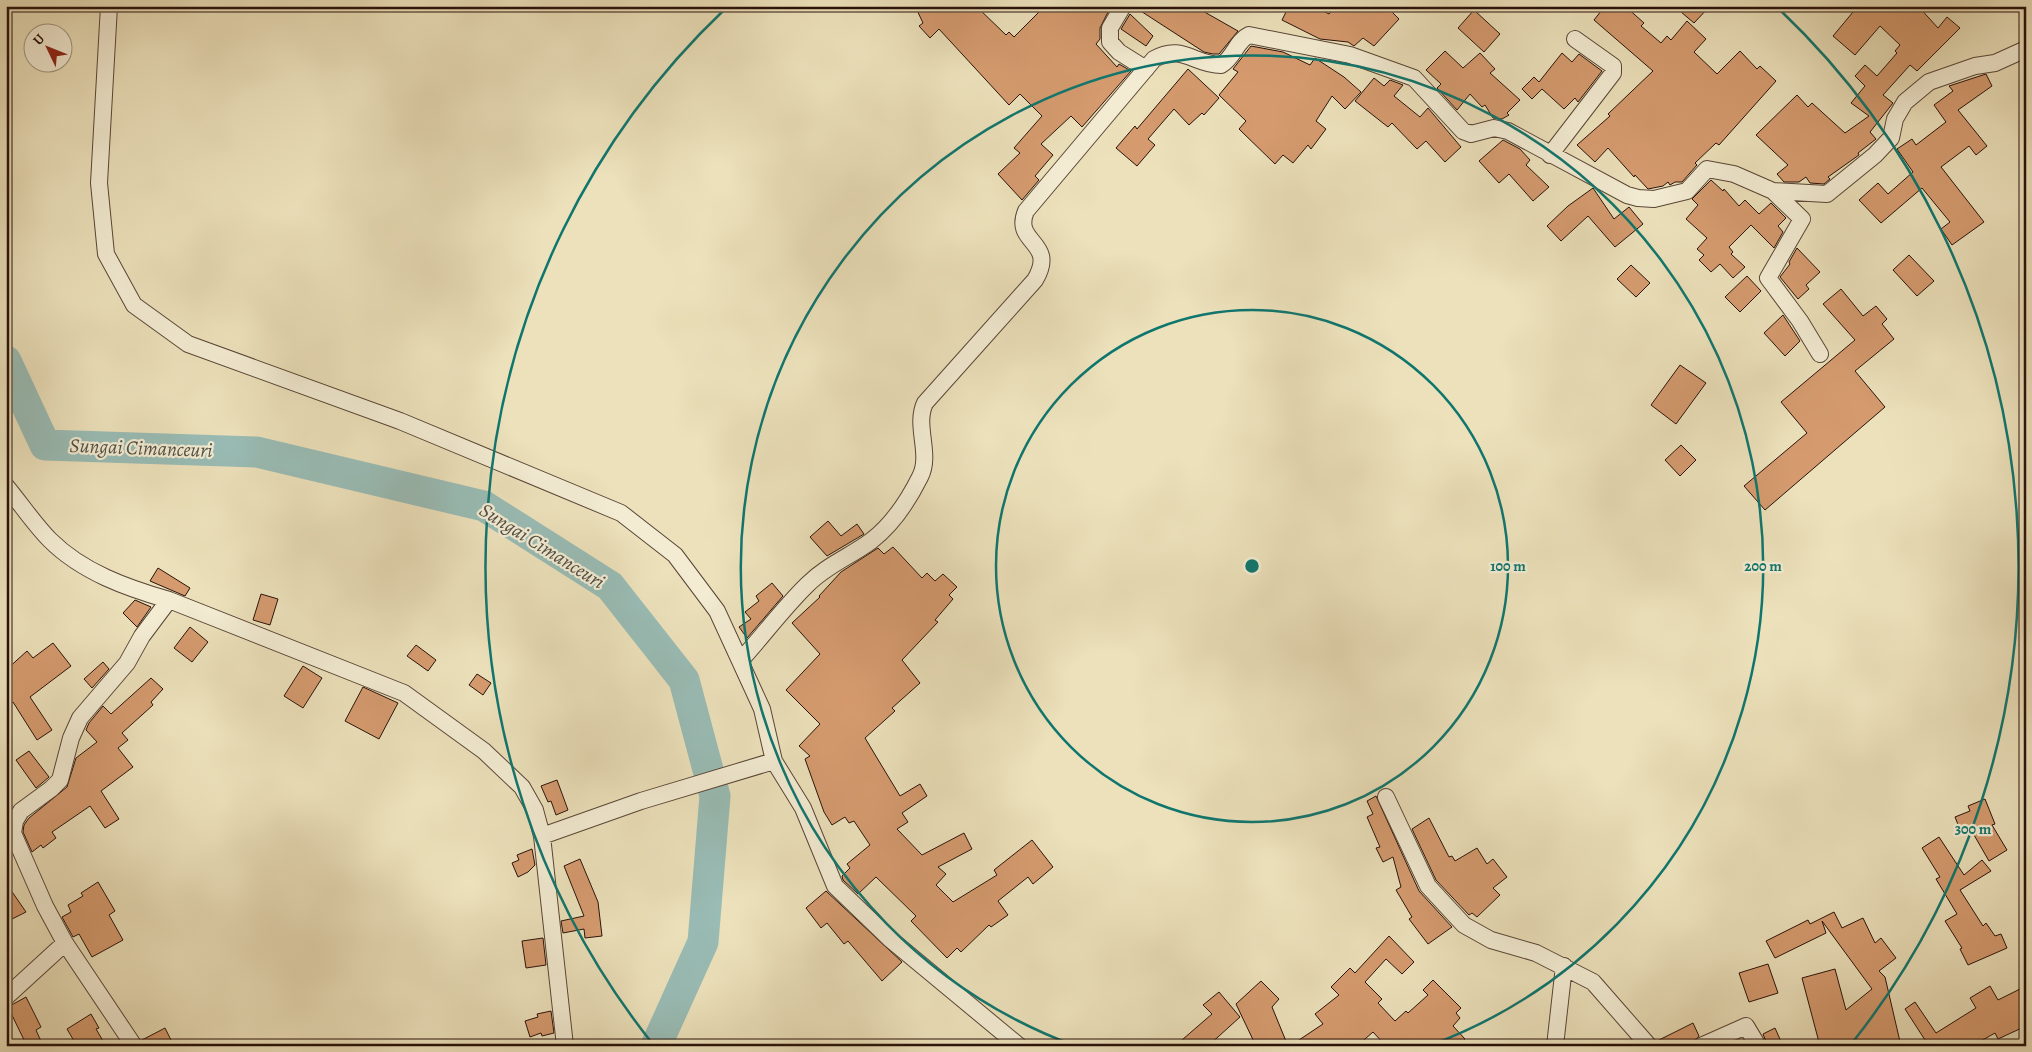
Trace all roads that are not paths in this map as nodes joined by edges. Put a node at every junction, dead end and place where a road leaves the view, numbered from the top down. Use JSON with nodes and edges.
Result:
{"nodes":[{"id":1,"x":109,"y":6,"type":"edge"},
{"id":2,"x":1123,"y":6,"type":"edge"},
{"id":3,"x":1575,"y":39,"type":"dead end"},
{"id":4,"x":2026,"y":49,"type":"edge"},
{"id":5,"x":1146,"y":69,"type":"junction"},
{"id":6,"x":1550,"y":155,"type":"junction"},
{"id":7,"x":1773,"y":191,"type":"junction"},
{"id":8,"x":1820,"y":354,"type":"dead end"},
{"id":9,"x":6,"y":486,"type":"edge"},
{"id":10,"x":169,"y":600,"type":"junction"},
{"id":11,"x":740,"y":662,"type":"junction"},
{"id":12,"x":768,"y":764,"type":"junction"},
{"id":13,"x":1386,"y":797,"type":"dead end"},
{"id":14,"x":542,"y":836,"type":"junction"},
{"id":15,"x":65,"y":943,"type":"junction"},
{"id":16,"x":1564,"y":966,"type":"junction"},
{"id":17,"x":6,"y":997,"type":"edge"},
{"id":18,"x":134,"y":1046,"type":"edge"},
{"id":19,"x":565,"y":1046,"type":"edge"},
{"id":20,"x":1019,"y":1046,"type":"edge"},
{"id":21,"x":1555,"y":1046,"type":"edge"},
{"id":22,"x":1649,"y":1046,"type":"edge"},
{"id":23,"x":1701,"y":1046,"type":"edge"},
{"id":24,"x":1758,"y":1046,"type":"edge"}],
"edges":[{"from":1,"to":11,"type":"street"},
{"from":2,"to":5,"type":"street"},
{"from":3,"to":6,"type":"street"},
{"from":4,"to":7,"type":"street"},
{"from":5,"to":6,"type":"street"},
{"from":5,"to":11,"type":"street"},
{"from":6,"to":7,"type":"street"},
{"from":7,"to":8,"type":"street"},
{"from":9,"to":10,"type":"street"},
{"from":10,"to":14,"type":"street"},
{"from":10,"to":15,"type":"street"},
{"from":11,"to":12,"type":"street"},
{"from":12,"to":14,"type":"street"},
{"from":12,"to":20,"type":"street"},
{"from":13,"to":16,"type":"street"},
{"from":14,"to":19,"type":"street"},
{"from":15,"to":17,"type":"street"},
{"from":15,"to":18,"type":"street"},
{"from":16,"to":21,"type":"street"},
{"from":16,"to":22,"type":"street"},
{"from":23,"to":24,"type":"street"}]}
